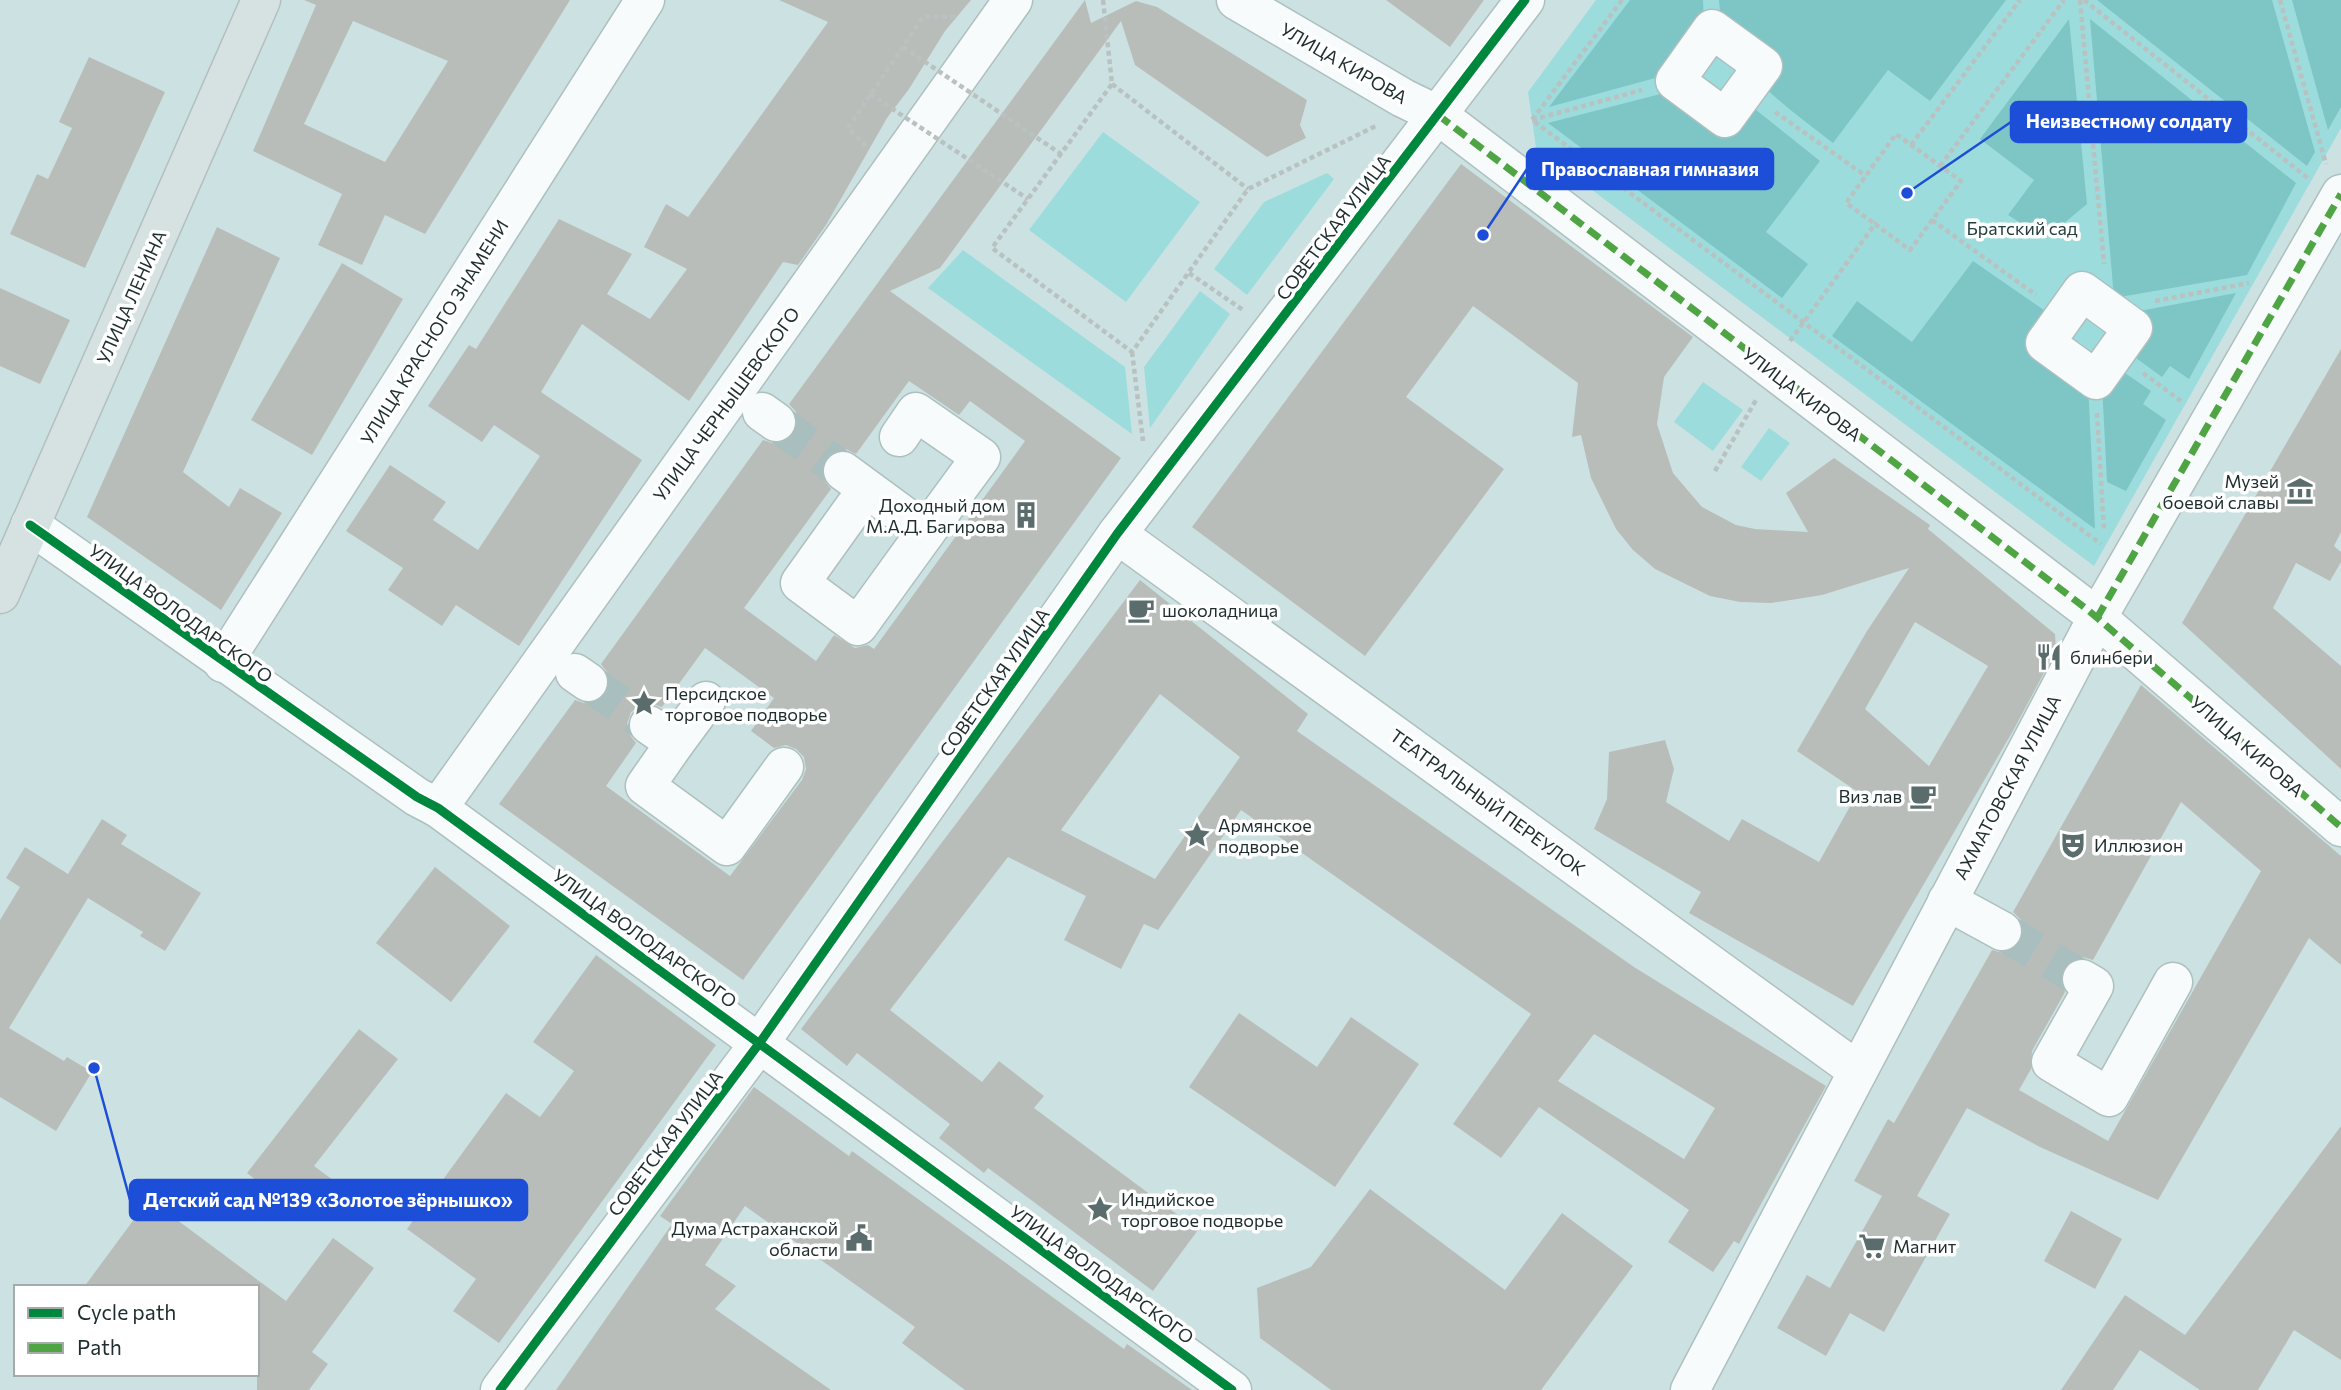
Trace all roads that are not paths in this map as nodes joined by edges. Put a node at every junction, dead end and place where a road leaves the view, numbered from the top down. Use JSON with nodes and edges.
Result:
{"nodes":[{"id":1,"x":261,"y":0,"type":"edge"},
{"id":2,"x":645,"y":0,"type":"edge"},
{"id":3,"x":1013,"y":0,"type":"edge"},
{"id":4,"x":1236,"y":0,"type":"edge"},
{"id":5,"x":1525,"y":0,"type":"edge"},
{"id":6,"x":1745,"y":91,"type":"joint"},
{"id":7,"x":1438,"y":115,"type":"junction"},
{"id":8,"x":2339,"y":197,"type":"edge"},
{"id":9,"x":2105,"y":366,"type":"joint"},
{"id":10,"x":898,"y":437,"type":"dead end"},
{"id":11,"x":30,"y":525,"type":"junction"},
{"id":12,"x":926,"y":532,"type":"junction"},
{"id":13,"x":1117,"y":534,"type":"junction"},
{"id":14,"x":0,"y":594,"type":"edge"},
{"id":15,"x":2097,"y":618,"type":"junction"},
{"id":16,"x":223,"y":663,"type":"junction"},
{"id":17,"x":706,"y":701,"type":"dead end"},
{"id":18,"x":784,"y":767,"type":"dead end"},
{"id":19,"x":439,"y":808,"type":"junction"},
{"id":20,"x":2341,"y":827,"type":"edge"},
{"id":21,"x":1947,"y":901,"type":"junction"},
{"id":22,"x":2002,"y":931,"type":"tunnel mouth"},
{"id":23,"x":2082,"y":979,"type":"dead end"},
{"id":24,"x":2173,"y":982,"type":"dead end"},
{"id":25,"x":761,"y":1041,"type":"junction"},
{"id":26,"x":1858,"y":1071,"type":"junction"},
{"id":27,"x":500,"y":1390,"type":"edge"},
{"id":28,"x":1232,"y":1390,"type":"edge"},
{"id":29,"x":1690,"y":1390,"type":"edge"}],
"edges":[{"from":1,"to":11,"type":"main road","name":"УЛИЦА ЛЕНИНА"},
{"from":2,"to":16,"type":"street","name":"УЛИЦА КРАСНОГО ЗНАМЕНИ"},
{"from":3,"to":19,"type":"street","name":"УЛИЦА ЧЕРНЫШЕВСКОГО"},
{"from":4,"to":7,"type":"street","name":"УЛИЦА КИРОВА"},
{"from":5,"to":7,"type":"street","name":"СОВЕТСКАЯ УЛИЦА"},
{"from":6,"to":6,"type":"street"},
{"from":7,"to":13,"type":"street","name":"СОВЕТСКАЯ УЛИЦА"},
{"from":7,"to":15,"type":"street","name":"УЛИЦА КИРОВА"},
{"from":8,"to":15,"type":"street","name":"АХМАТОВСКАЯ УЛИЦА"},
{"from":9,"to":9,"type":"street"},
{"from":10,"to":12,"type":"street"},
{"from":11,"to":14,"type":"main road","name":"УЛИЦА ЛЕНИНА"},
{"from":11,"to":16,"type":"street","name":"УЛИЦА ВОЛОДАРСКОГО"},
{"from":12,"to":12,"type":"street"},
{"from":13,"to":25,"type":"street","name":"СОВЕТСКАЯ УЛИЦА"},
{"from":13,"to":26,"type":"street","name":"ТЕАТРАЛЬНЫЙ ПЕРЕУЛОК"},
{"from":15,"to":20,"type":"street","name":"УЛИЦА КИРОВА"},
{"from":15,"to":21,"type":"street","name":"АХМАТОВСКАЯ УЛИЦА"},
{"from":16,"to":19,"type":"street","name":"УЛИЦА ВОЛОДАРСКОГО"},
{"from":17,"to":18,"type":"street"},
{"from":19,"to":25,"type":"street","name":"УЛИЦА ВОЛОДАРСКОГО"},
{"from":21,"to":22,"type":"street"},
{"from":21,"to":26,"type":"street","name":"АХМАТОВСКАЯ УЛИЦА"},
{"from":23,"to":24,"type":"street"},
{"from":25,"to":27,"type":"street","name":"СОВЕТСКАЯ УЛИЦА"},
{"from":25,"to":28,"type":"street","name":"УЛИЦА ВОЛОДАРСКОГО"},
{"from":26,"to":29,"type":"street","name":"АХМАТОВСКАЯ УЛИЦА"}]}
